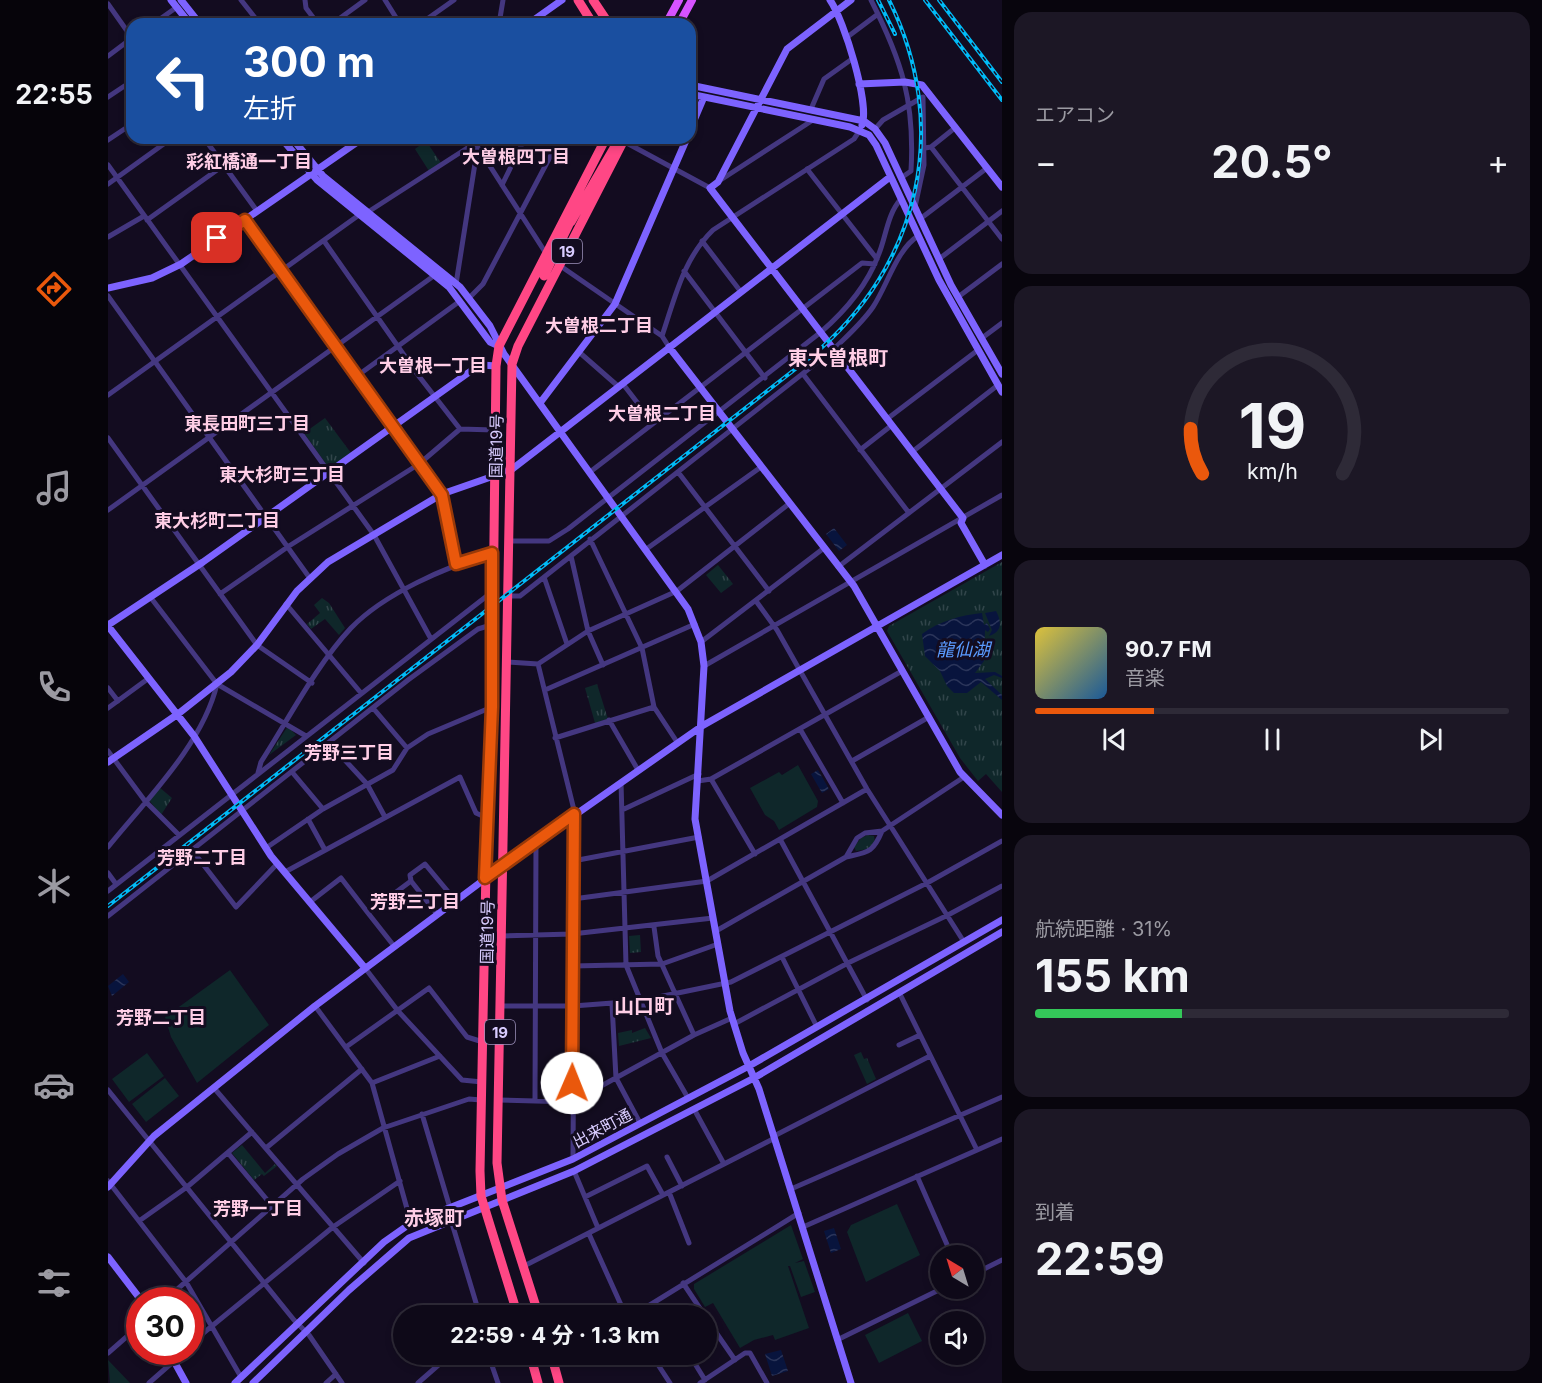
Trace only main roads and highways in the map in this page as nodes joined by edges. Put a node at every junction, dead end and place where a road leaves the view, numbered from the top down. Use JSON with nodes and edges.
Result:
{"nodes":[{"id":1,"x":578,"y":0,"type":"edge"},
{"id":2,"x":593,"y":0,"type":"edge"},
{"id":3,"x":679,"y":0,"type":"edge"},
{"id":4,"x":692,"y":0,"type":"edge"},
{"id":5,"x":587,"y":18,"type":"edge"},
{"id":6,"x":605,"y":18,"type":"edge"},
{"id":7,"x":669,"y":18,"type":"edge"},
{"id":8,"x":682,"y":18,"type":"edge"},
{"id":9,"x":603,"y":144,"type":"edge"},
{"id":10,"x":620,"y":144,"type":"edge"},
{"id":11,"x":620,"y":144,"type":"edge"},
{"id":12,"x":579,"y":191,"type":"junction"},
{"id":13,"x":571,"y":222,"type":"junction"},
{"id":14,"x":544,"y":276,"type":"dead end"},
{"id":15,"x":515,"y":1305,"type":"edge"},
{"id":16,"x":536,"y":1305,"type":"edge"},
{"id":17,"x":533,"y":1365,"type":"edge"},
{"id":18,"x":554,"y":1365,"type":"edge"},
{"id":19,"x":538,"y":1383,"type":"edge"},
{"id":20,"x":559,"y":1383,"type":"edge"}],
"edges":[{"from":1,"to":5,"type":"highway"},
{"from":2,"to":6,"type":"highway"},
{"from":3,"to":7,"type":"main road"},
{"from":4,"to":8,"type":"main road"},
{"from":9,"to":12,"type":"highway","name":"国道19号","number":"19"},
{"from":10,"to":13,"type":"highway"},
{"from":11,"to":16,"type":"highway","name":"国道19号","number":"19"},
{"from":12,"to":13,"type":"highway"},
{"from":12,"to":15,"type":"highway","name":"国道19号","number":"19"},
{"from":13,"to":14,"type":"highway"},
{"from":17,"to":19,"type":"highway"},
{"from":18,"to":20,"type":"highway"}]}
